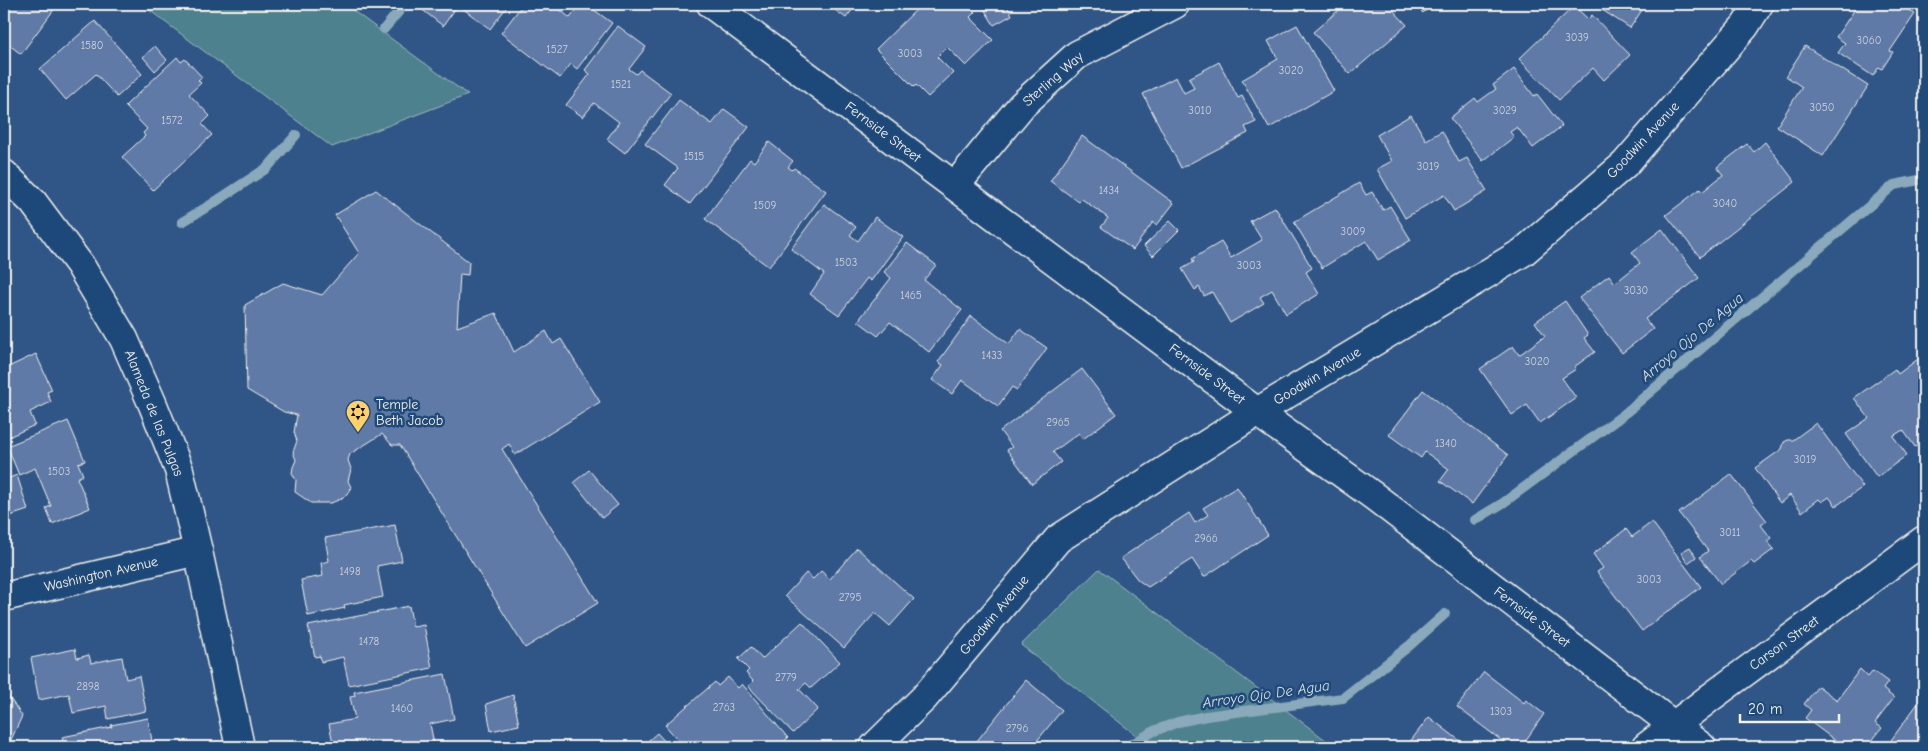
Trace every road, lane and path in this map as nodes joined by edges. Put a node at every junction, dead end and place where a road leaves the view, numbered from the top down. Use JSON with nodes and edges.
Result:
{"nodes":[{"id":1,"x":711,"y":4,"type":"edge"},
{"id":2,"x":1175,"y":4,"type":"edge"},
{"id":3,"x":1759,"y":4,"type":"edge"},
{"id":4,"x":4,"y":174,"type":"edge"},
{"id":5,"x":955,"y":186,"type":"junction"},
{"id":6,"x":1257,"y":412,"type":"junction"},
{"id":7,"x":1924,"y":540,"type":"edge"},
{"id":8,"x":198,"y":551,"type":"junction"},
{"id":9,"x":4,"y":597,"type":"edge"},
{"id":10,"x":1673,"y":725,"type":"junction"},
{"id":11,"x":240,"y":747,"type":"edge"},
{"id":12,"x":874,"y":747,"type":"edge"},
{"id":13,"x":1646,"y":747,"type":"edge"},
{"id":14,"x":1702,"y":747,"type":"edge"}],
"edges":[{"from":1,"to":5,"type":"street","name":"Fernside Street"},
{"from":2,"to":5,"type":"street","name":"Sterling Way"},
{"from":3,"to":6,"type":"street","name":"Goodwin Avenue"},
{"from":4,"to":8,"type":"street","name":"Alameda de las Pulgas"},
{"from":5,"to":6,"type":"street","name":"Fernside Street"},
{"from":6,"to":10,"type":"street","name":"Fernside Street"},
{"from":6,"to":12,"type":"street","name":"Goodwin Avenue"},
{"from":7,"to":10,"type":"street","name":"Carson Street"},
{"from":8,"to":9,"type":"street","name":"Washington Avenue"},
{"from":8,"to":11,"type":"street","name":"Alameda de las Pulgas"},
{"from":10,"to":13,"type":"street","name":"Carson Street"},
{"from":10,"to":14,"type":"street","name":"Fernside Street"}]}
